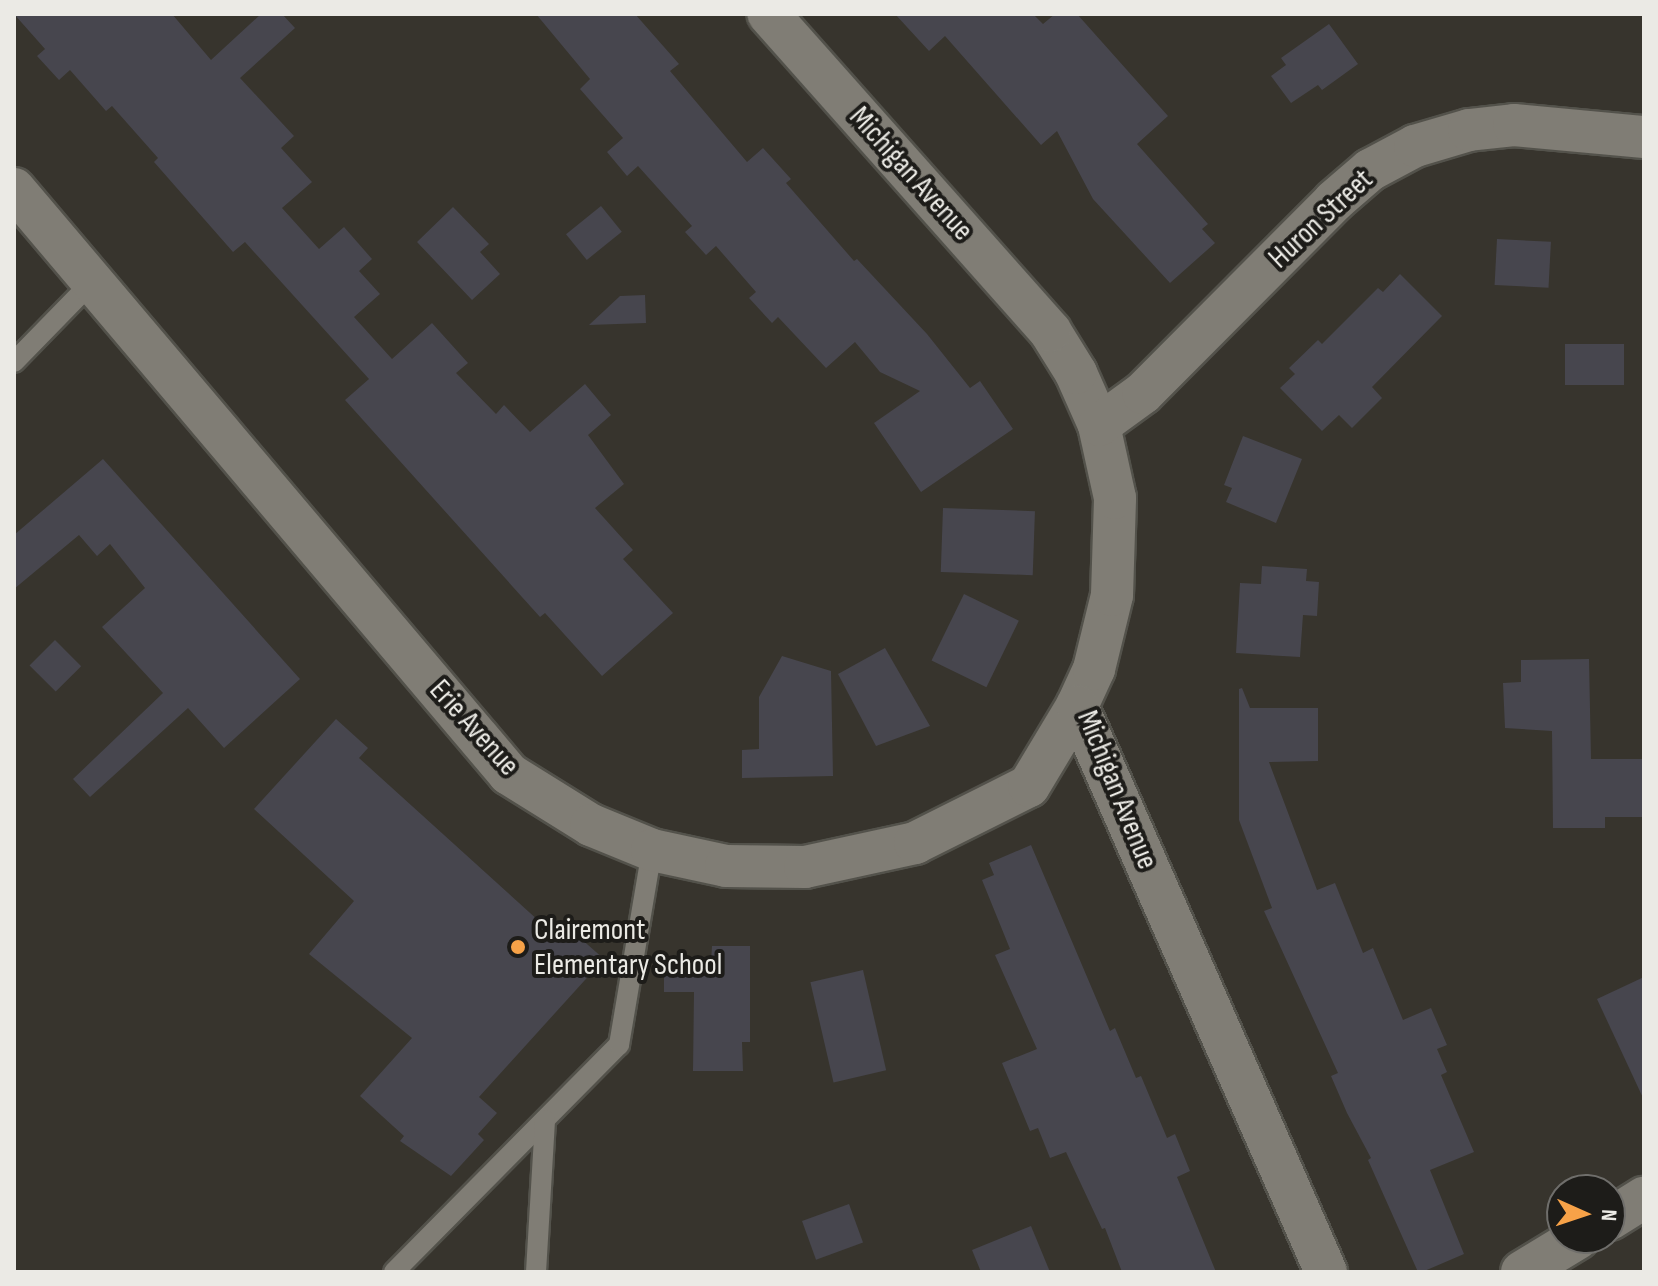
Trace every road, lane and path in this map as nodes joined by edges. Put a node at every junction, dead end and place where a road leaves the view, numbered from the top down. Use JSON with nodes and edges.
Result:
{"nodes":[{"id":1,"x":769,"y":14,"type":"edge"},
{"id":2,"x":1644,"y":137,"type":"edge"},
{"id":3,"x":20,"y":209,"type":"edge"},
{"id":4,"x":92,"y":282,"type":"junction"},
{"id":5,"x":14,"y":362,"type":"edge"},
{"id":6,"x":1099,"y":425,"type":"junction"},
{"id":7,"x":1077,"y":706,"type":"junction"},
{"id":8,"x":652,"y":850,"type":"junction"},
{"id":9,"x":545,"y":1120,"type":"junction"},
{"id":10,"x":1644,"y":1198,"type":"edge"},
{"id":11,"x":1626,"y":1209,"type":"edge"},
{"id":12,"x":1552,"y":1254,"type":"edge"},
{"id":13,"x":394,"y":1272,"type":"edge"},
{"id":14,"x":536,"y":1272,"type":"edge"},
{"id":15,"x":1326,"y":1272,"type":"edge"},
{"id":16,"x":1522,"y":1272,"type":"edge"}],
"edges":[{"from":1,"to":6,"type":"street","name":"Michigan Avenue"},
{"from":2,"to":6,"type":"street","name":"Huron Street"},
{"from":3,"to":4,"type":"street","name":"Erie Avenue"},
{"from":4,"to":5,"type":"lane"},
{"from":4,"to":8,"type":"street","name":"Erie Avenue"},
{"from":6,"to":7,"type":"street","name":"Michigan Avenue"},
{"from":7,"to":8,"type":"street","name":"Erie Avenue"},
{"from":7,"to":15,"type":"street","name":"Michigan Avenue"},
{"from":8,"to":9,"type":"lane"},
{"from":9,"to":13,"type":"lane"},
{"from":9,"to":14,"type":"lane"},
{"from":10,"to":11,"type":"street"},
{"from":12,"to":16,"type":"street"}]}
